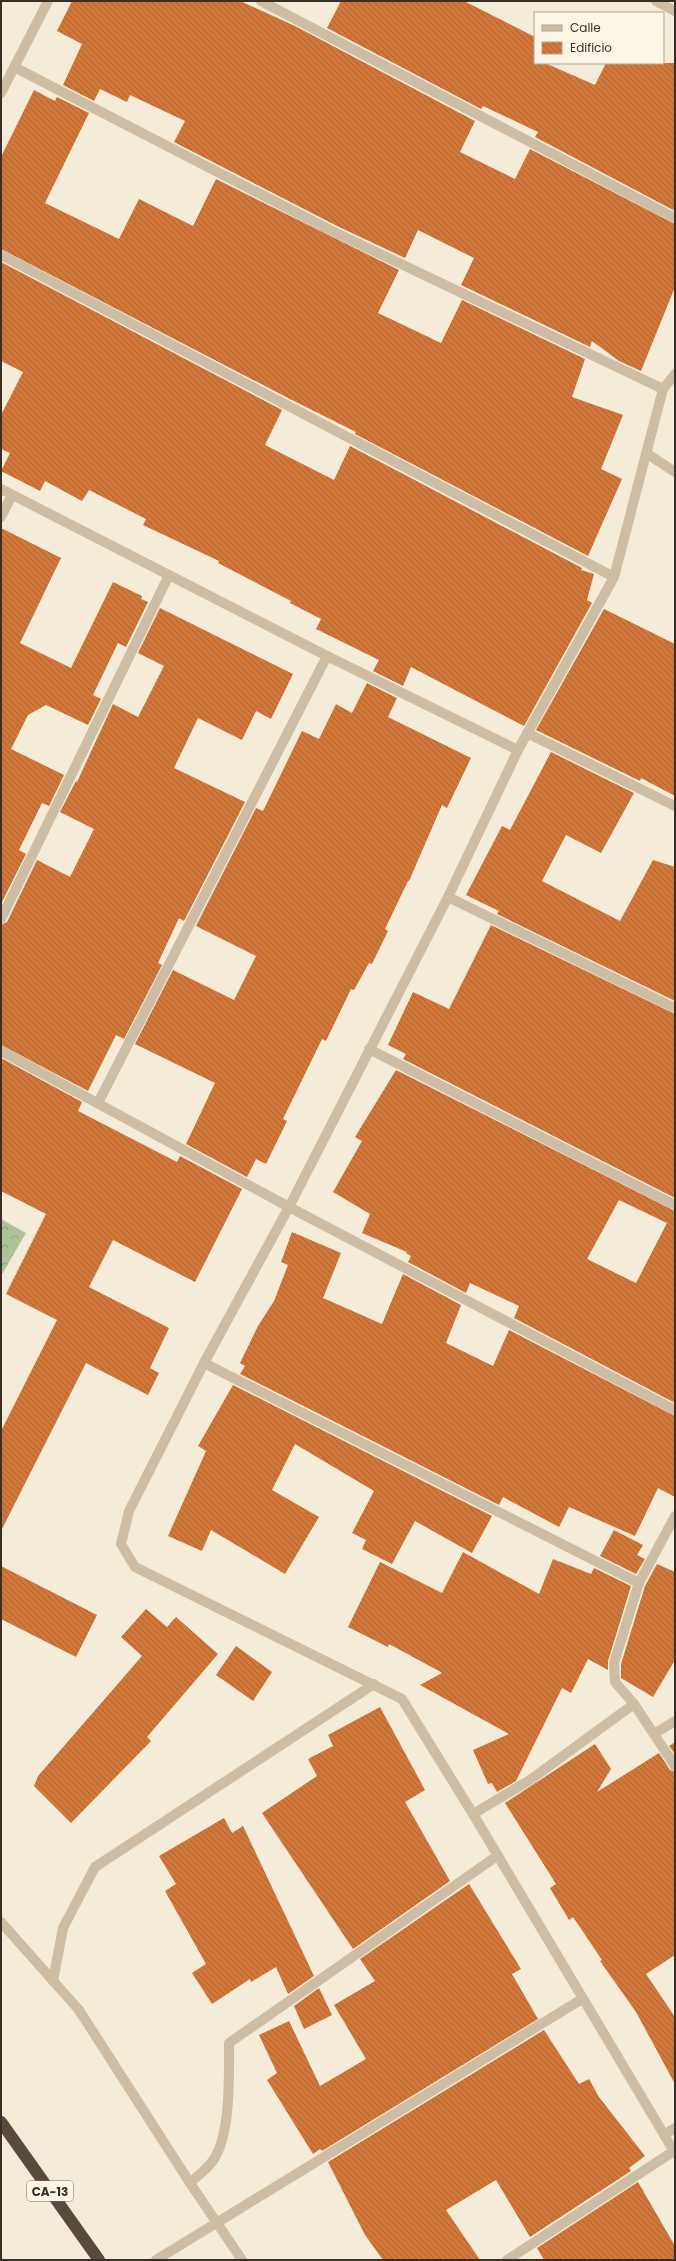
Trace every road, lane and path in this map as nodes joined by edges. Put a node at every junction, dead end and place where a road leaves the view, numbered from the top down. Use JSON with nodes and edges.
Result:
{"nodes":[{"id":1,"x":48,"y":1,"type":"edge"},
{"id":2,"x":261,"y":1,"type":"edge"},
{"id":3,"x":656,"y":1,"type":"edge"},
{"id":4,"x":675,"y":11,"type":"edge"},
{"id":5,"x":14,"y":67,"type":"junction"},
{"id":6,"x":1,"y":93,"type":"edge"},
{"id":7,"x":675,"y":218,"type":"edge"},
{"id":8,"x":1,"y":255,"type":"edge"},
{"id":9,"x":675,"y":374,"type":"edge"},
{"id":10,"x":663,"y":389,"type":"junction"},
{"id":11,"x":646,"y":453,"type":"junction"},
{"id":12,"x":675,"y":472,"type":"edge"},
{"id":13,"x":1,"y":489,"type":"edge"},
{"id":14,"x":12,"y":494,"type":"junction"},
{"id":15,"x":1,"y":517,"type":"edge"},
{"id":16,"x":169,"y":575,"type":"junction"},
{"id":17,"x":614,"y":577,"type":"junction"},
{"id":18,"x":327,"y":656,"type":"junction"},
{"id":19,"x":528,"y":733,"type":"junction"},
{"id":20,"x":518,"y":750,"type":"junction"},
{"id":21,"x":675,"y":806,"type":"edge"},
{"id":22,"x":448,"y":897,"type":"junction"},
{"id":23,"x":1,"y":919,"type":"edge"},
{"id":24,"x":675,"y":1008,"type":"edge"},
{"id":25,"x":368,"y":1049,"type":"junction"},
{"id":26,"x":1,"y":1051,"type":"edge"},
{"id":27,"x":98,"y":1103,"type":"junction"},
{"id":28,"x":675,"y":1205,"type":"edge"},
{"id":29,"x":289,"y":1208,"type":"junction"},
{"id":30,"x":204,"y":1363,"type":"junction"},
{"id":31,"x":675,"y":1410,"type":"edge"},
{"id":32,"x":675,"y":1516,"type":"edge"},
{"id":33,"x":640,"y":1583,"type":"junction"},
{"id":34,"x":374,"y":1684,"type":"junction"},
{"id":35,"x":634,"y":1704,"type":"junction"},
{"id":36,"x":675,"y":1721,"type":"edge"},
{"id":37,"x":654,"y":1734,"type":"junction"},
{"id":38,"x":675,"y":1766,"type":"edge"},
{"id":39,"x":473,"y":1814,"type":"junction"},
{"id":40,"x":498,"y":1856,"type":"junction"},
{"id":41,"x":1,"y":1922,"type":"edge"},
{"id":42,"x":53,"y":1981,"type":"junction"},
{"id":43,"x":582,"y":1999,"type":"junction"},
{"id":44,"x":1,"y":2122,"type":"edge"},
{"id":45,"x":675,"y":2128,"type":"edge"},
{"id":46,"x":664,"y":2135,"type":"junction"},
{"id":47,"x":674,"y":2152,"type":"edge"},
{"id":48,"x":190,"y":2183,"type":"junction"},
{"id":49,"x":216,"y":2222,"type":"junction"},
{"id":50,"x":99,"y":2260,"type":"edge"},
{"id":51,"x":156,"y":2260,"type":"edge"},
{"id":52,"x":242,"y":2260,"type":"edge"},
{"id":53,"x":507,"y":2260,"type":"edge"}],
"edges":[{"from":1,"to":5,"type":"street"},
{"from":2,"to":7,"type":"street"},
{"from":3,"to":4,"type":"street"},
{"from":5,"to":6,"type":"street"},
{"from":5,"to":10,"type":"street"},
{"from":8,"to":17,"type":"street"},
{"from":9,"to":10,"type":"street"},
{"from":10,"to":11,"type":"street"},
{"from":11,"to":12,"type":"street"},
{"from":11,"to":17,"type":"street"},
{"from":13,"to":14,"type":"street"},
{"from":14,"to":15,"type":"street"},
{"from":14,"to":16,"type":"street"},
{"from":16,"to":18,"type":"street"},
{"from":16,"to":23,"type":"street"},
{"from":17,"to":19,"type":"street"},
{"from":18,"to":20,"type":"street"},
{"from":18,"to":27,"type":"street"},
{"from":19,"to":20,"type":"street"},
{"from":19,"to":21,"type":"street"},
{"from":20,"to":22,"type":"street"},
{"from":22,"to":24,"type":"street"},
{"from":22,"to":25,"type":"street"},
{"from":25,"to":28,"type":"street"},
{"from":25,"to":29,"type":"street"},
{"from":26,"to":27,"type":"street"},
{"from":27,"to":29,"type":"street"},
{"from":29,"to":30,"type":"street"},
{"from":29,"to":31,"type":"street"},
{"from":30,"to":33,"type":"street"},
{"from":30,"to":34,"type":"street"},
{"from":32,"to":33,"type":"street"},
{"from":33,"to":35,"type":"street"},
{"from":34,"to":39,"type":"street"},
{"from":34,"to":42,"type":"street"},
{"from":35,"to":37,"type":"street"},
{"from":35,"to":39,"type":"street"},
{"from":36,"to":37,"type":"street"},
{"from":37,"to":38,"type":"street"},
{"from":39,"to":40,"type":"street"},
{"from":40,"to":43,"type":"street"},
{"from":40,"to":48,"type":"street"},
{"from":41,"to":42,"type":"street"},
{"from":42,"to":48,"type":"street"},
{"from":43,"to":46,"type":"street"},
{"from":43,"to":49,"type":"street"},
{"from":44,"to":50,"type":"highway","number":"CA-13"},
{"from":45,"to":46,"type":"street"},
{"from":46,"to":47,"type":"street"},
{"from":47,"to":53,"type":"street"},
{"from":48,"to":49,"type":"street"},
{"from":49,"to":51,"type":"street"},
{"from":49,"to":52,"type":"street"}]}
